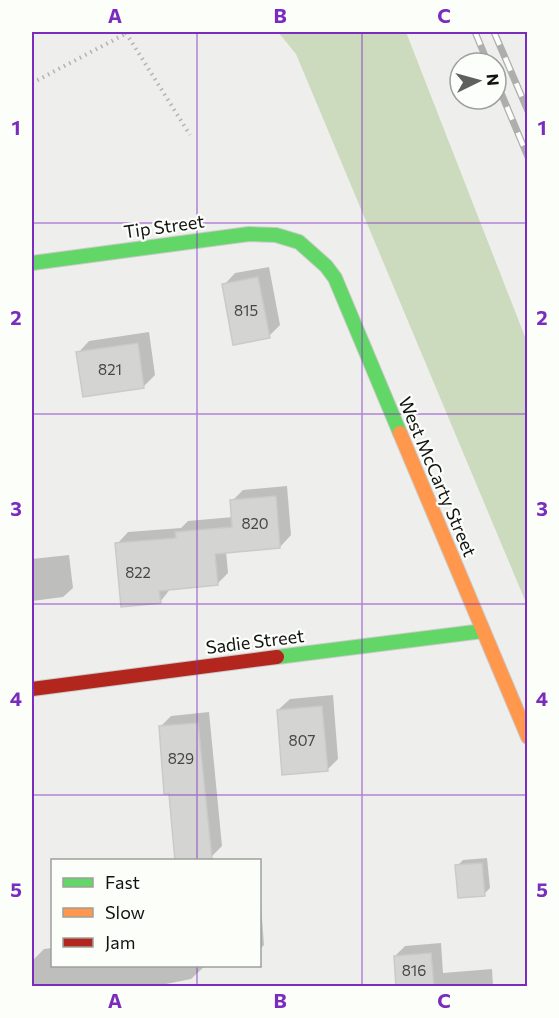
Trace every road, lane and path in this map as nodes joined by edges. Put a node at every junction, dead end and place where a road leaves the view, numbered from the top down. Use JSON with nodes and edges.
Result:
{"nodes":[{"id":1,"x":127,"y":32,"type":"edge"},
{"id":2,"x":32,"y":83,"type":"edge"},
{"id":3,"x":190,"y":135,"type":"dead end"},
{"id":4,"x":300,"y":242,"type":"joint"},
{"id":5,"x":32,"y":264,"type":"edge"},
{"id":6,"x":483,"y":631,"type":"junction"},
{"id":7,"x":32,"y":689,"type":"edge"},
{"id":8,"x":528,"y":737,"type":"edge"}],
"edges":[{"from":1,"to":2,"type":"path"},
{"from":1,"to":3,"type":"path"},
{"from":4,"to":5,"type":"street","name":"Tip Street"},
{"from":4,"to":6,"type":"street","name":"West McCarty Street"},
{"from":6,"to":7,"type":"street","name":"Sadie Street"},
{"from":6,"to":8,"type":"street","name":"West McCarty Street"}]}
